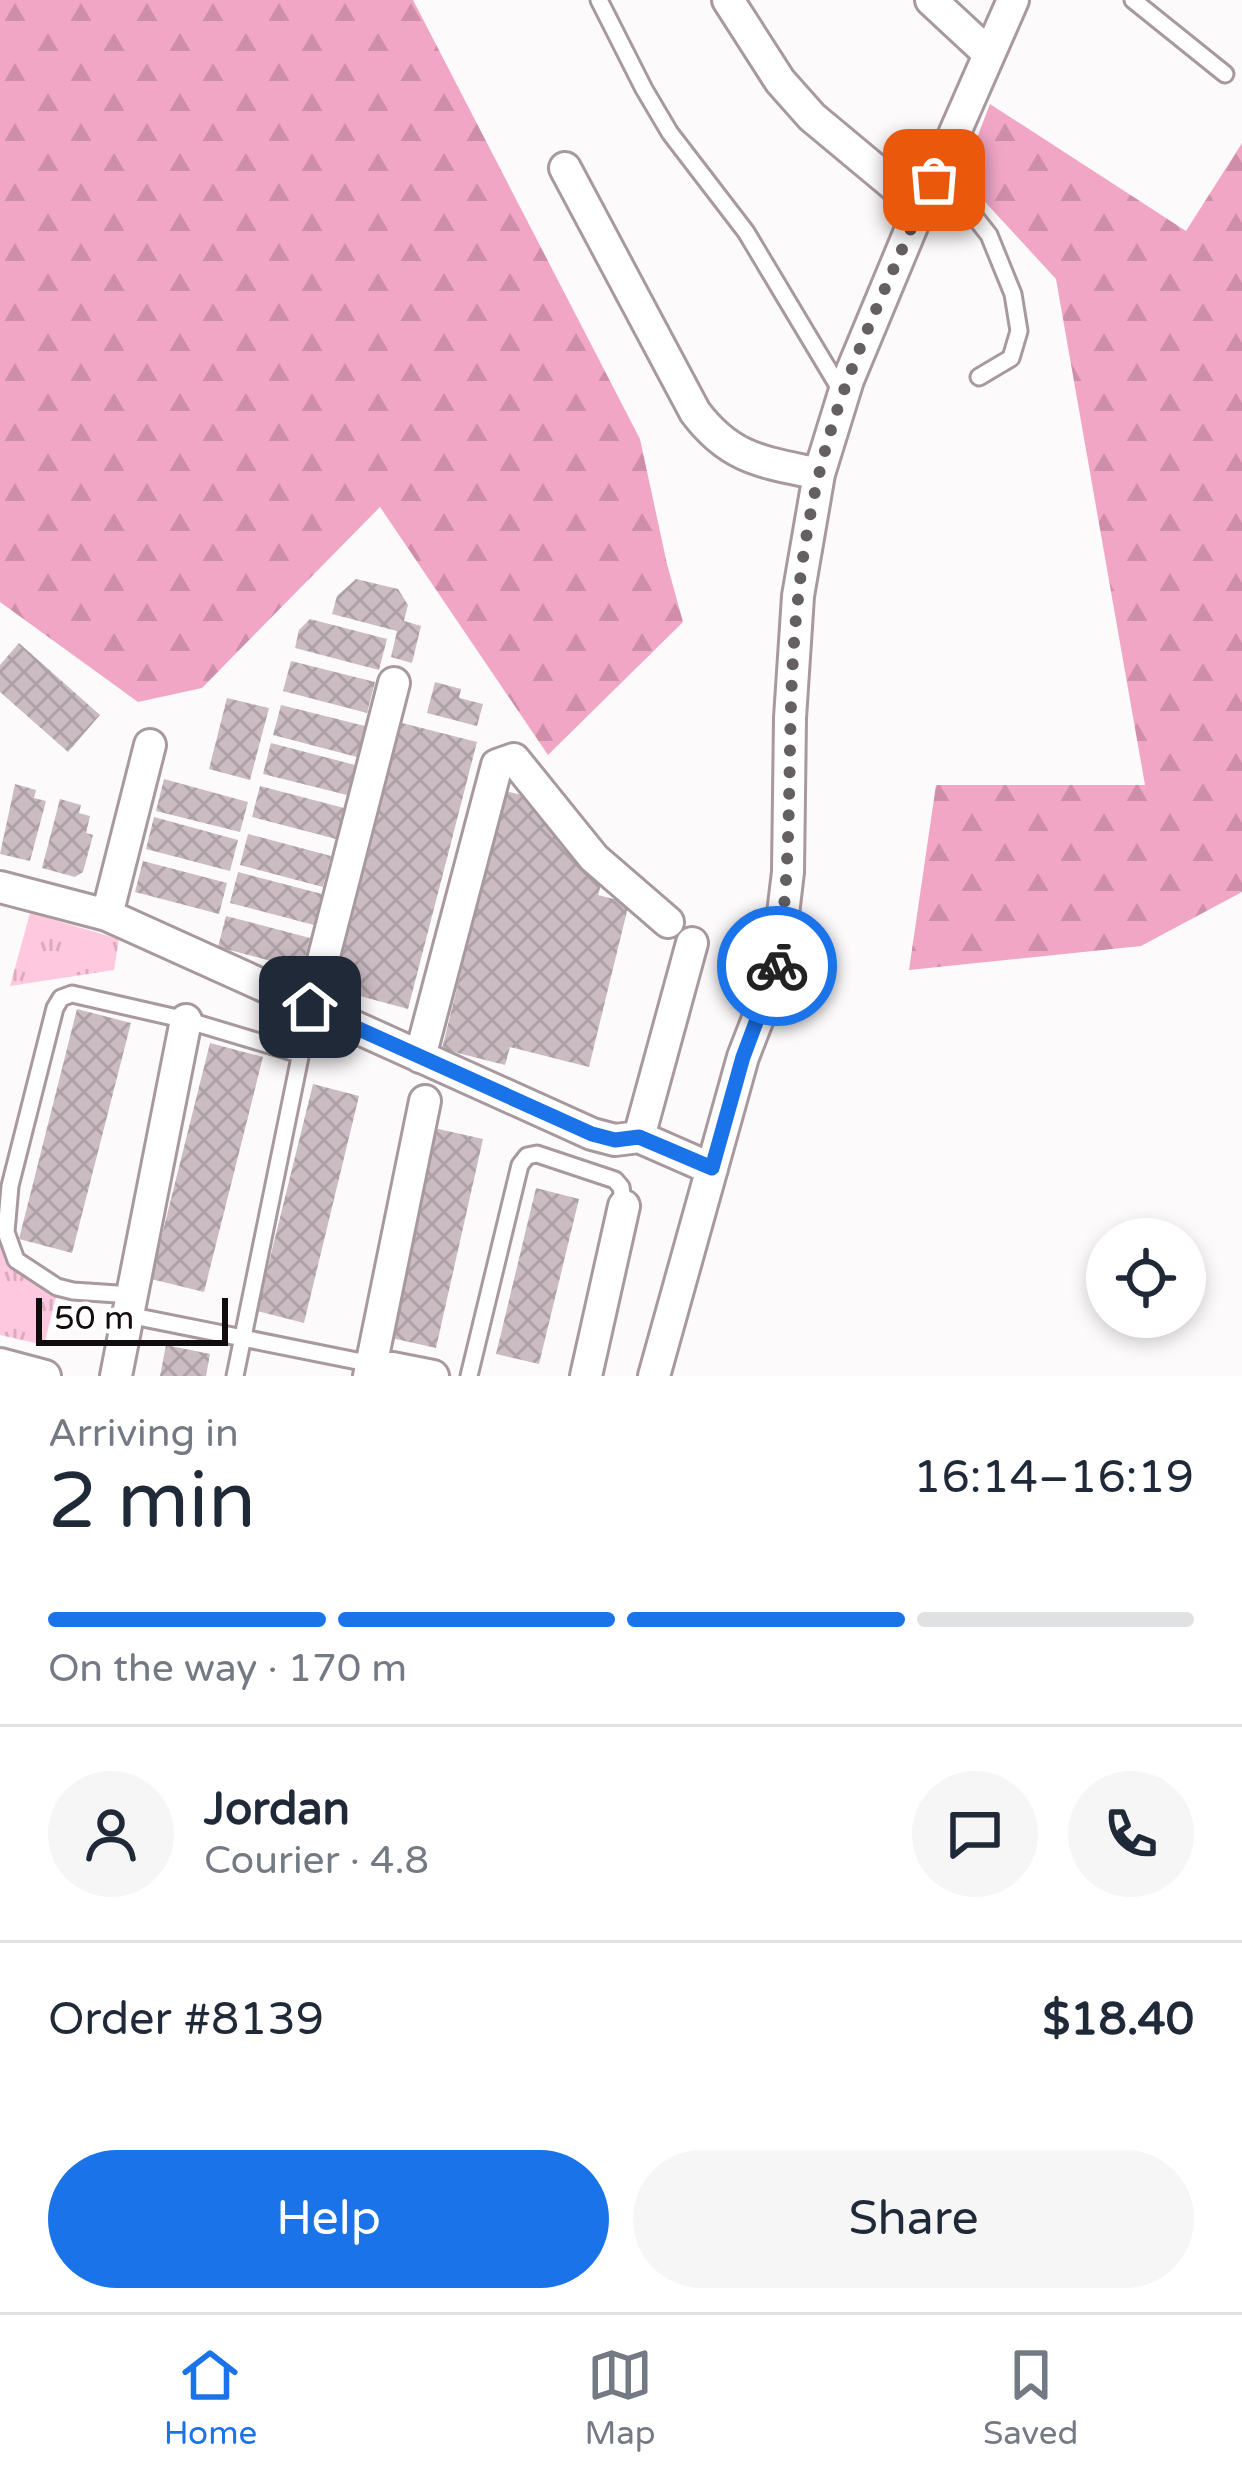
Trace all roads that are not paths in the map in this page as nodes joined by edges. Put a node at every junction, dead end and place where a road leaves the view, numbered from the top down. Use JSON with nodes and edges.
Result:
{"nodes":[{"id":1,"x":598,"y":0,"type":"edge"},
{"id":2,"x":728,"y":0,"type":"edge"},
{"id":3,"x":931,"y":0,"type":"edge"},
{"id":4,"x":1012,"y":0,"type":"edge"},
{"id":5,"x":1133,"y":0,"type":"edge"},
{"id":6,"x":988,"y":53,"type":"junction"},
{"id":7,"x":1225,"y":74,"type":"dead end"},
{"id":8,"x":565,"y":168,"type":"dead end"},
{"id":9,"x":927,"y":194,"type":"junction"},
{"id":10,"x":979,"y":377,"type":"dead end"},
{"id":11,"x":843,"y":394,"type":"junction"},
{"id":12,"x":819,"y":475,"type":"junction"},
{"id":13,"x":394,"y":683,"type":"dead end"},
{"id":14,"x":150,"y":745,"type":"dead end"},
{"id":15,"x":0,"y":887,"type":"edge"},
{"id":16,"x":107,"y":915,"type":"junction"},
{"id":17,"x":668,"y":922,"type":"dead end"},
{"id":18,"x":692,"y":943,"type":"dead end"},
{"id":19,"x":310,"y":1007,"type":"junction"},
{"id":20,"x":186,"y":1020,"type":"junction"},
{"id":21,"x":420,"y":1057,"type":"junction"},
{"id":22,"x":425,"y":1101,"type":"dead end"},
{"id":23,"x":639,"y":1137,"type":"junction"},
{"id":24,"x":712,"y":1168,"type":"junction"},
{"id":25,"x":624,"y":1206,"type":"joint"},
{"id":26,"x":130,"y":1305,"type":"junction"},
{"id":27,"x":243,"y":1336,"type":"junction"},
{"id":28,"x":5,"y":1369,"type":"edge"},
{"id":29,"x":371,"y":1370,"type":"edge"},
{"id":30,"x":45,"y":1376,"type":"edge"},
{"id":31,"x":116,"y":1376,"type":"edge"},
{"id":32,"x":235,"y":1376,"type":"edge"},
{"id":33,"x":433,"y":1376,"type":"edge"},
{"id":34,"x":469,"y":1376,"type":"edge"},
{"id":35,"x":586,"y":1376,"type":"edge"},
{"id":36,"x":654,"y":1376,"type":"edge"}],
"edges":[{"from":1,"to":11,"type":"lane"},
{"from":2,"to":9,"type":"street"},
{"from":3,"to":6,"type":"street"},
{"from":4,"to":6,"type":"street"},
{"from":5,"to":7,"type":"lane"},
{"from":6,"to":9,"type":"street"},
{"from":8,"to":12,"type":"street"},
{"from":9,"to":10,"type":"lane"},
{"from":9,"to":11,"type":"street"},
{"from":11,"to":12,"type":"street"},
{"from":12,"to":24,"type":"street"},
{"from":13,"to":19,"type":"street"},
{"from":14,"to":16,"type":"street"},
{"from":15,"to":16,"type":"street"},
{"from":16,"to":19,"type":"street"},
{"from":17,"to":21,"type":"street"},
{"from":18,"to":23,"type":"street"},
{"from":19,"to":21,"type":"street"},
{"from":20,"to":26,"type":"street"},
{"from":20,"to":26,"type":"lane"},
{"from":20,"to":27,"type":"lane"},
{"from":21,"to":23,"type":"street"},
{"from":22,"to":29,"type":"street"},
{"from":23,"to":24,"type":"street"},
{"from":24,"to":36,"type":"street"},
{"from":25,"to":34,"type":"lane"},
{"from":25,"to":35,"type":"street"},
{"from":26,"to":27,"type":"lane"},
{"from":26,"to":31,"type":"street"},
{"from":27,"to":29,"type":"lane"},
{"from":27,"to":32,"type":"lane"},
{"from":28,"to":30,"type":"street"},
{"from":29,"to":33,"type":"street"}]}
